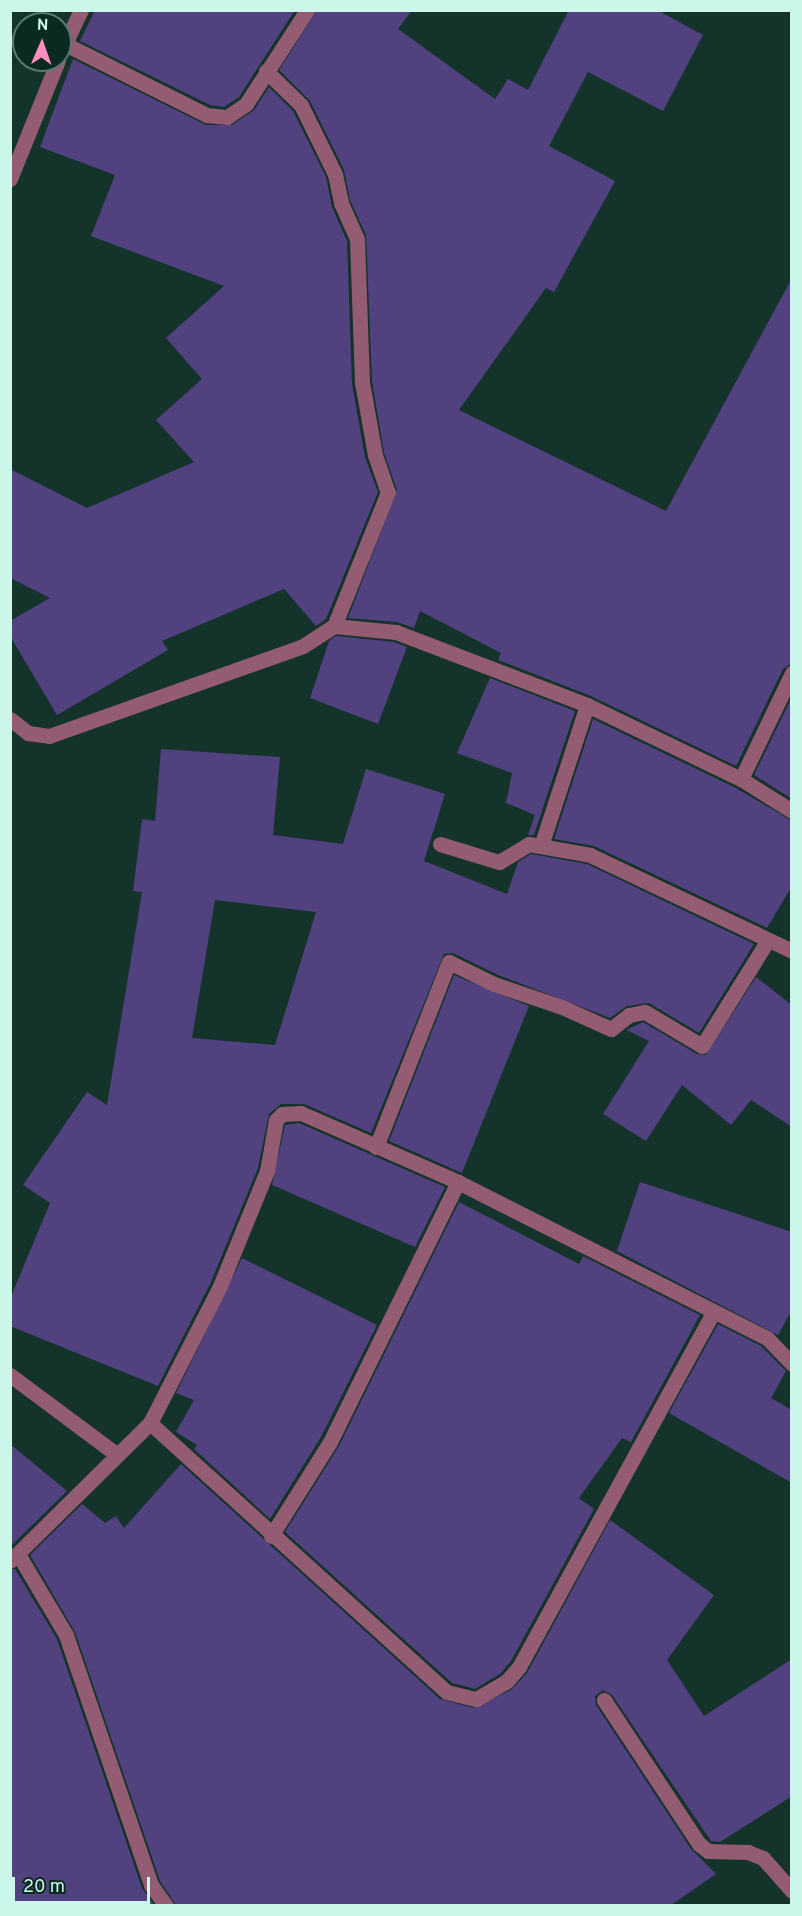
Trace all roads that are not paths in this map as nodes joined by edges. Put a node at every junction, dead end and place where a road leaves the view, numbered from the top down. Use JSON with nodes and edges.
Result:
{"nodes":[{"id":1,"x":81,"y":10,"type":"edge"},
{"id":2,"x":307,"y":10,"type":"edge"},
{"id":3,"x":72,"y":28,"type":"edge"},
{"id":4,"x":72,"y":54,"type":"edge"},
{"id":5,"x":266,"y":71,"type":"junction"},
{"id":6,"x":53,"y":72,"type":"edge"},
{"id":7,"x":10,"y":179,"type":"edge"},
{"id":8,"x":334,"y":626,"type":"junction"},
{"id":9,"x":792,"y":673,"type":"edge"},
{"id":10,"x":587,"y":705,"type":"junction"},
{"id":11,"x":10,"y":719,"type":"edge"},
{"id":12,"x":741,"y":779,"type":"junction"},
{"id":13,"x":792,"y":811,"type":"edge"},
{"id":14,"x":440,"y":843,"type":"dead end"},
{"id":15,"x":541,"y":846,"type":"junction"},
{"id":16,"x":768,"y":940,"type":"junction"},
{"id":17,"x":792,"y":951,"type":"edge"},
{"id":18,"x":376,"y":1147,"type":"junction"},
{"id":19,"x":458,"y":1182,"type":"junction"},
{"id":20,"x":713,"y":1312,"type":"junction"},
{"id":21,"x":792,"y":1364,"type":"edge"},
{"id":22,"x":10,"y":1375,"type":"edge"},
{"id":23,"x":150,"y":1423,"type":"junction"},
{"id":24,"x":116,"y":1454,"type":"junction"},
{"id":25,"x":271,"y":1536,"type":"junction"},
{"id":26,"x":14,"y":1557,"type":"edge"},
{"id":27,"x":604,"y":1700,"type":"dead end"},
{"id":28,"x":792,"y":1891,"type":"edge"},
{"id":29,"x":166,"y":1905,"type":"edge"}],
"edges":[{"from":1,"to":3,"type":"street"},
{"from":2,"to":5,"type":"street"},
{"from":4,"to":5,"type":"street"},
{"from":5,"to":8,"type":"street"},
{"from":6,"to":7,"type":"street"},
{"from":8,"to":10,"type":"street"},
{"from":8,"to":11,"type":"street"},
{"from":9,"to":12,"type":"street"},
{"from":10,"to":12,"type":"street"},
{"from":10,"to":15,"type":"street"},
{"from":12,"to":13,"type":"street"},
{"from":14,"to":15,"type":"street"},
{"from":15,"to":16,"type":"street"},
{"from":16,"to":17,"type":"street"},
{"from":16,"to":18,"type":"street"},
{"from":18,"to":19,"type":"street"},
{"from":18,"to":23,"type":"street"},
{"from":19,"to":20,"type":"street"},
{"from":19,"to":25,"type":"street"},
{"from":20,"to":21,"type":"street"},
{"from":20,"to":25,"type":"street"},
{"from":22,"to":24,"type":"street"},
{"from":23,"to":24,"type":"street"},
{"from":23,"to":25,"type":"street"},
{"from":24,"to":26,"type":"street"},
{"from":26,"to":29,"type":"street"},
{"from":27,"to":28,"type":"street"}]}
